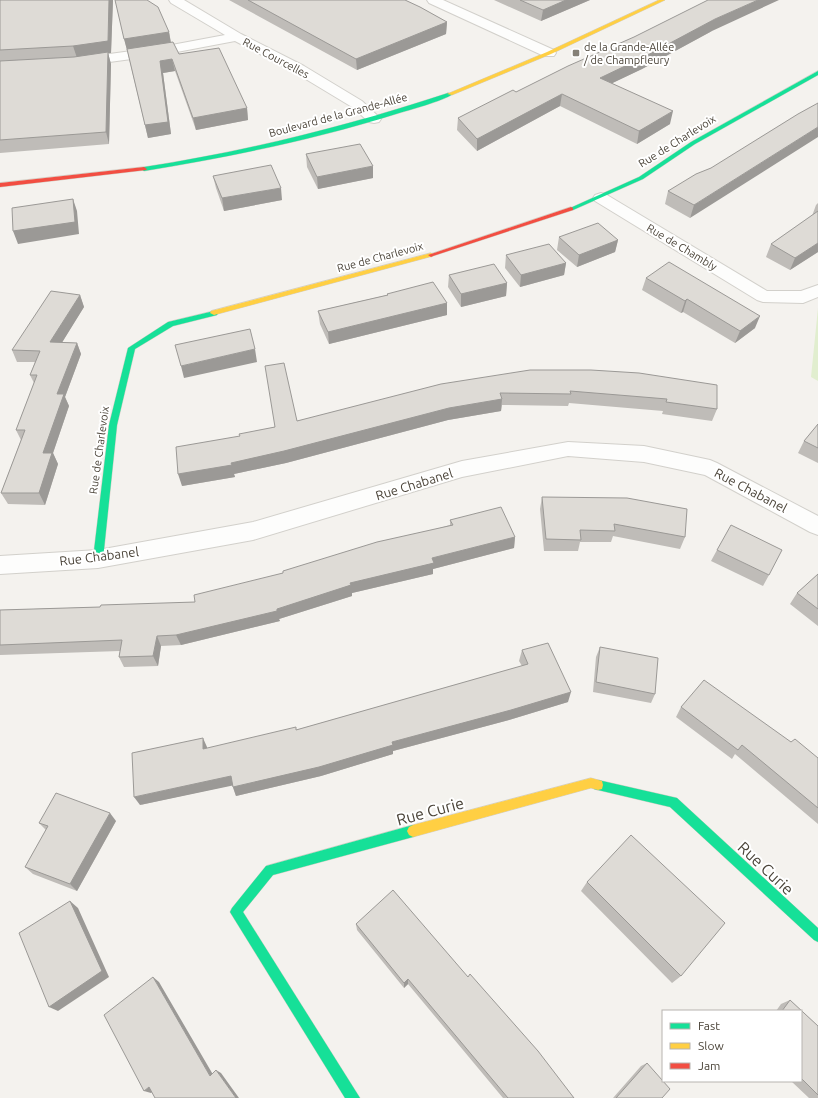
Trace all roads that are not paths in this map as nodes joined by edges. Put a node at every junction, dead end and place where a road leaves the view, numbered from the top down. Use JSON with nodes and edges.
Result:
{"nodes":[{"id":1,"x":175,"y":0,"type":"edge"},
{"id":2,"x":433,"y":0,"type":"edge"},
{"id":3,"x":663,"y":0,"type":"edge"},
{"id":4,"x":237,"y":37,"type":"junction"},
{"id":5,"x":549,"y":53,"type":"junction"},
{"id":6,"x":69,"y":63,"type":"edge"},
{"id":7,"x":818,"y":74,"type":"edge"},
{"id":8,"x":374,"y":119,"type":"junction"},
{"id":9,"x":0,"y":185,"type":"edge"},
{"id":10,"x":601,"y":198,"type":"junction"},
{"id":11,"x":818,"y":291,"type":"edge"},
{"id":12,"x":818,"y":526,"type":"edge"},
{"id":13,"x":98,"y":558,"type":"junction"},
{"id":14,"x":0,"y":565,"type":"edge"},
{"id":15,"x":818,"y":936,"type":"edge"},
{"id":16,"x":353,"y":1098,"type":"edge"}],
"edges":[{"from":1,"to":4,"type":"street","name":"Rue Courcelles"},
{"from":2,"to":5,"type":"street"},
{"from":3,"to":5,"type":"street","name":"Boulevard de la Grande-Allée"},
{"from":4,"to":6,"type":"street"},
{"from":4,"to":8,"type":"street","name":"Rue Courcelles"},
{"from":5,"to":8,"type":"street","name":"Boulevard de la Grande-Allée"},
{"from":7,"to":10,"type":"street","name":"Rue de Charlevoix"},
{"from":8,"to":9,"type":"street","name":"Boulevard de la Grande-Allée"},
{"from":10,"to":11,"type":"street","name":"Rue de Chambly"},
{"from":10,"to":13,"type":"street","name":"Rue de Charlevoix"},
{"from":12,"to":13,"type":"street","name":"Rue Chabanel"},
{"from":13,"to":14,"type":"street","name":"Rue Chabanel"},
{"from":15,"to":16,"type":"street","name":"Rue Curie"}]}
